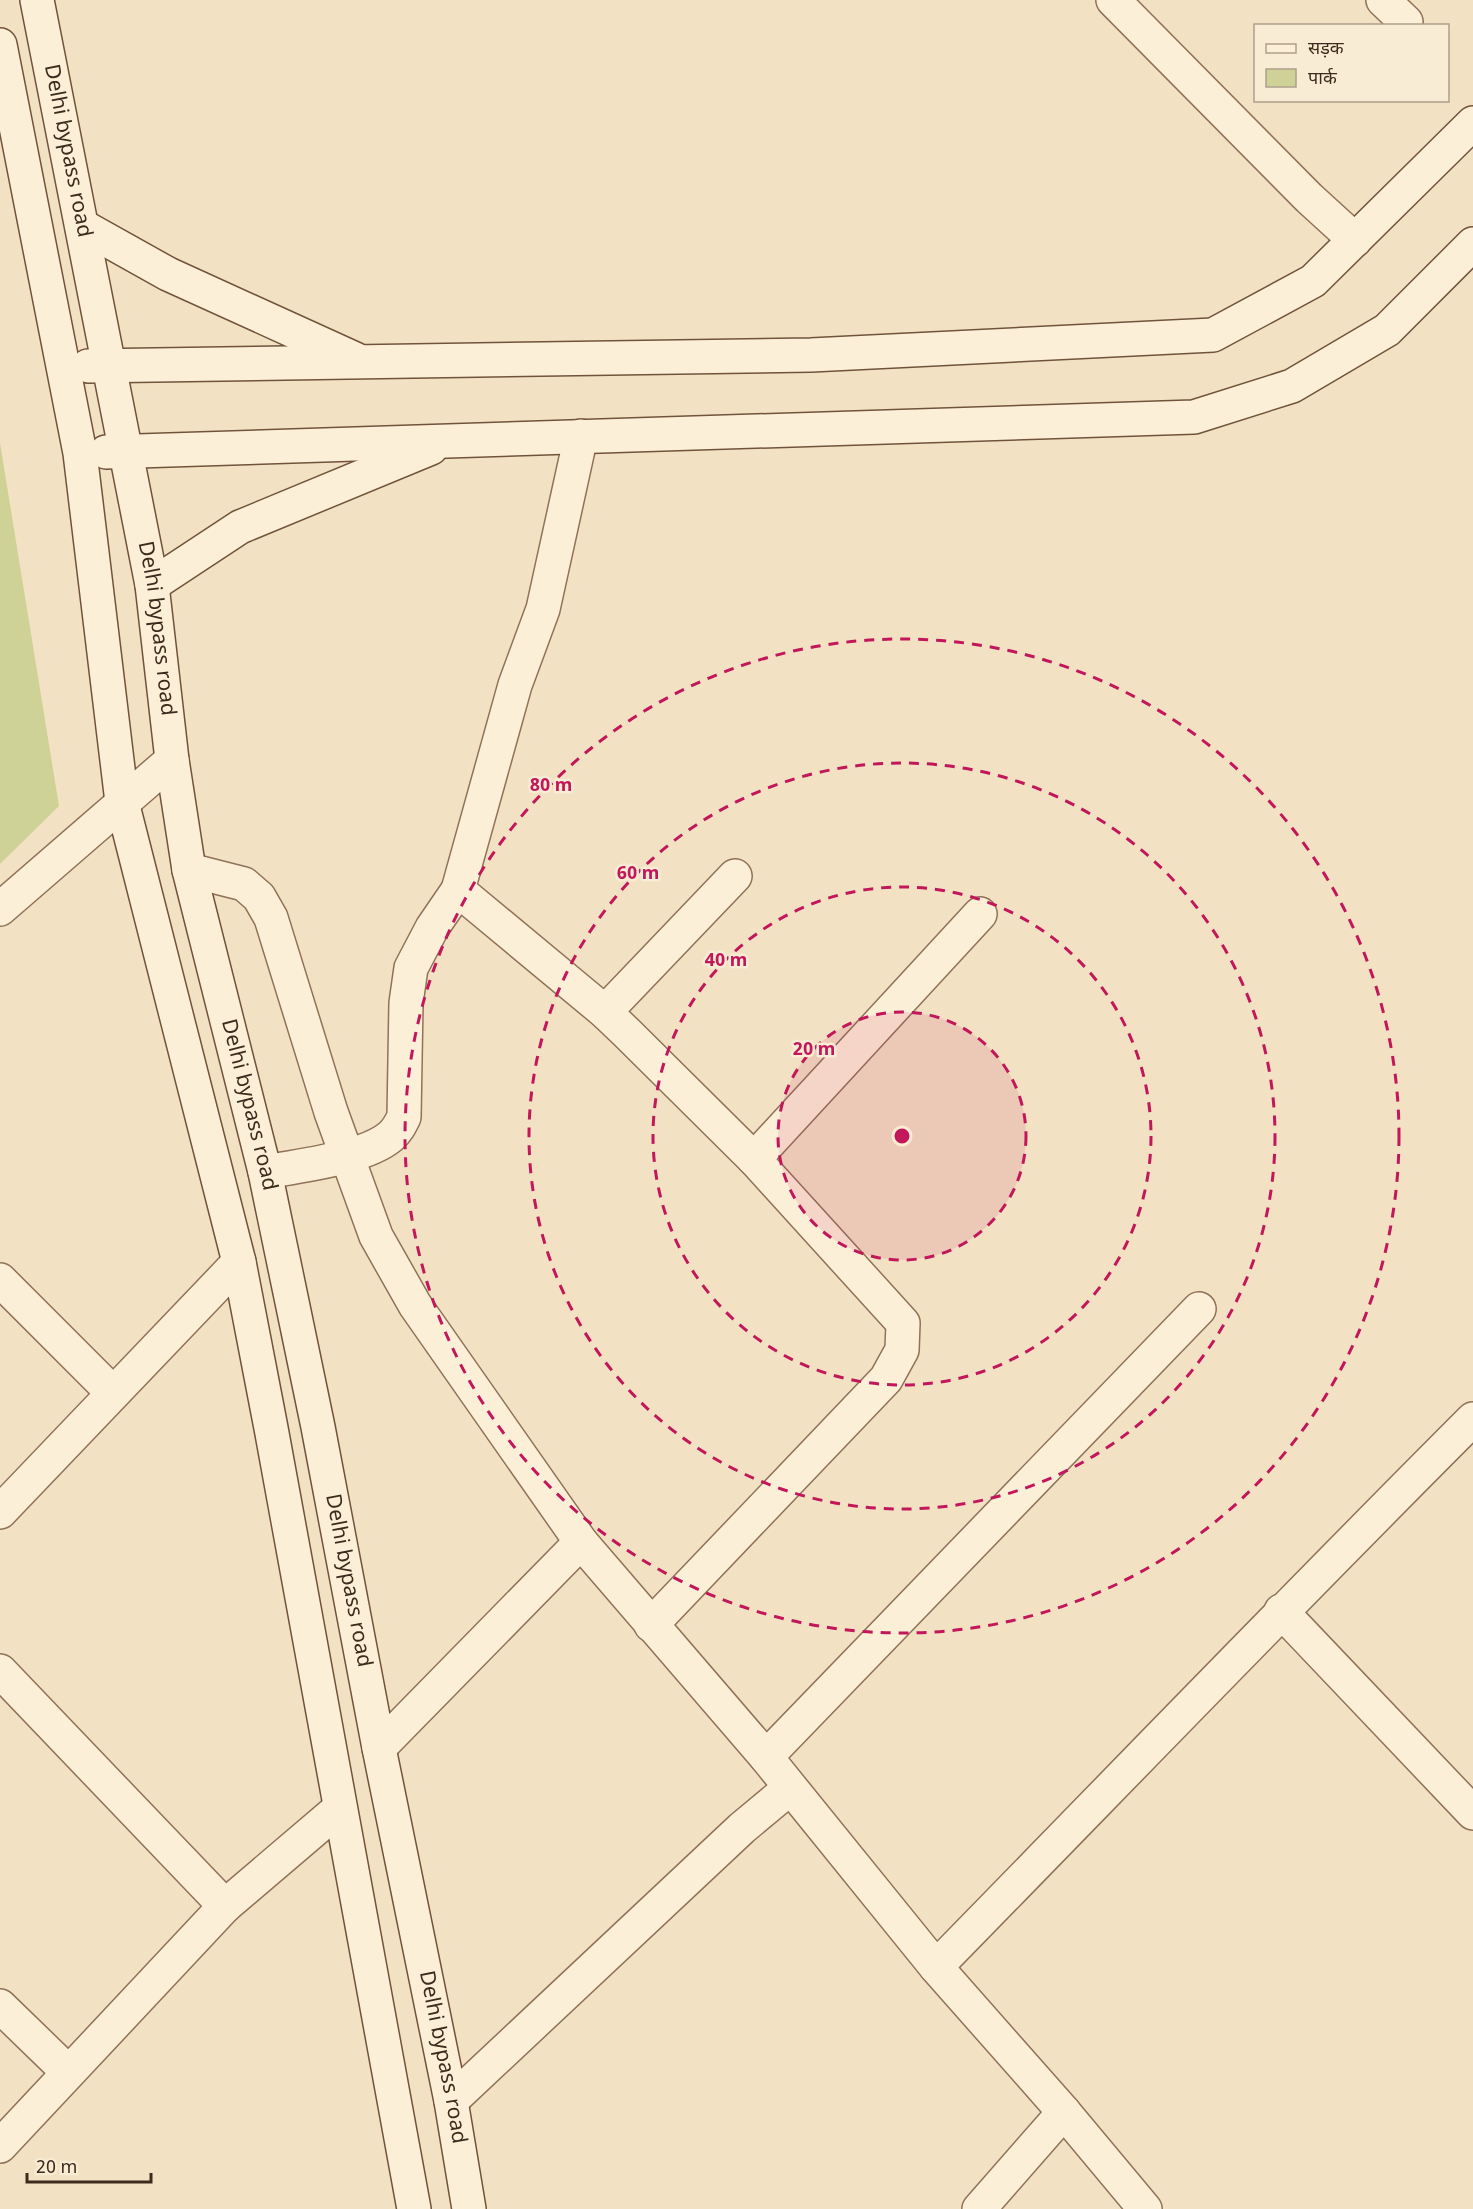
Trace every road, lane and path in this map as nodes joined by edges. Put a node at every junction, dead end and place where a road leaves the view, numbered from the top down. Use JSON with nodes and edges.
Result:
{"nodes":[{"id":1,"x":37,"y":0,"type":"edge"},
{"id":2,"x":1113,"y":0,"type":"edge"},
{"id":3,"x":0,"y":45,"type":"edge"},
{"id":4,"x":1473,"y":123,"type":"edge"},
{"id":5,"x":82,"y":226,"type":"junction"},
{"id":6,"x":1355,"y":240,"type":"junction"},
{"id":7,"x":1473,"y":244,"type":"edge"},
{"id":8,"x":363,"y":362,"type":"junction"},
{"id":9,"x":109,"y":366,"type":"junction"},
{"id":10,"x":63,"y":367,"type":"junction"},
{"id":11,"x":581,"y":436,"type":"junction"},
{"id":12,"x":449,"y":441,"type":"junction"},
{"id":13,"x":126,"y":452,"type":"junction"},
{"id":14,"x":80,"y":453,"type":"junction"},
{"id":15,"x":152,"y":585,"type":"junction"},
{"id":16,"x":172,"y":759,"type":"junction"},
{"id":17,"x":122,"y":801,"type":"junction"},
{"id":18,"x":189,"y":870,"type":"junction"},
{"id":19,"x":735,"y":876,"type":"dead end"},
{"id":20,"x":458,"y":890,"type":"junction"},
{"id":21,"x":0,"y":909,"type":"edge"},
{"id":22,"x":980,"y":914,"type":"dead end"},
{"id":23,"x":605,"y":1012,"type":"junction"},
{"id":24,"x":349,"y":1156,"type":"junction"},
{"id":25,"x":754,"y":1159,"type":"junction"},
{"id":26,"x":265,"y":1172,"type":"junction"},
{"id":27,"x":239,"y":1262,"type":"junction"},
{"id":28,"x":0,"y":1281,"type":"edge"},
{"id":29,"x":1199,"y":1309,"type":"dead end"},
{"id":30,"x":113,"y":1393,"type":"junction"},
{"id":31,"x":1473,"y":1419,"type":"edge"},
{"id":32,"x":0,"y":1512,"type":"edge"},
{"id":33,"x":581,"y":1542,"type":"junction"},
{"id":34,"x":1281,"y":1611,"type":"junction"},
{"id":35,"x":651,"y":1625,"type":"junction"},
{"id":36,"x":0,"y":1671,"type":"edge"},
{"id":37,"x":379,"y":1748,"type":"junction"},
{"id":38,"x":766,"y":1757,"type":"junction"},
{"id":39,"x":790,"y":1788,"type":"junction"},
{"id":40,"x":340,"y":1808,"type":"junction"},
{"id":41,"x":1473,"y":1813,"type":"edge"},
{"id":42,"x":225,"y":1906,"type":"junction"},
{"id":43,"x":936,"y":1967,"type":"junction"},
{"id":44,"x":0,"y":2006,"type":"edge"},
{"id":45,"x":68,"y":2072,"type":"junction"},
{"id":46,"x":451,"y":2101,"type":"junction"},
{"id":47,"x":1064,"y":2112,"type":"junction"},
{"id":48,"x":0,"y":2146,"type":"edge"},
{"id":49,"x":414,"y":2209,"type":"edge"},
{"id":50,"x":469,"y":2209,"type":"edge"},
{"id":51,"x":979,"y":2209,"type":"edge"},
{"id":52,"x":1145,"y":2209,"type":"edge"}],
"edges":[{"from":1,"to":5,"type":"street","name":"Delhi bypass road"},
{"from":2,"to":6,"type":"street"},
{"from":3,"to":10,"type":"street"},
{"from":4,"to":6,"type":"street"},
{"from":5,"to":8,"type":"street"},
{"from":5,"to":9,"type":"street","name":"Delhi bypass road"},
{"from":6,"to":8,"type":"street"},
{"from":7,"to":11,"type":"street"},
{"from":8,"to":9,"type":"street"},
{"from":9,"to":10,"type":"street"},
{"from":9,"to":13,"type":"street","name":"Delhi bypass road"},
{"from":10,"to":14,"type":"street"},
{"from":11,"to":12,"type":"street"},
{"from":11,"to":20,"type":"street"},
{"from":12,"to":13,"type":"street"},
{"from":12,"to":15,"type":"street"},
{"from":13,"to":14,"type":"street"},
{"from":13,"to":15,"type":"street","name":"Delhi bypass road"},
{"from":14,"to":17,"type":"street"},
{"from":15,"to":16,"type":"street","name":"Delhi bypass road"},
{"from":16,"to":17,"type":"street"},
{"from":16,"to":18,"type":"street","name":"Delhi bypass road"},
{"from":17,"to":21,"type":"street"},
{"from":17,"to":27,"type":"street"},
{"from":18,"to":24,"type":"street"},
{"from":18,"to":26,"type":"street","name":"Delhi bypass road"},
{"from":19,"to":23,"type":"street"},
{"from":20,"to":23,"type":"street"},
{"from":20,"to":24,"type":"street"},
{"from":22,"to":25,"type":"street"},
{"from":23,"to":25,"type":"street"},
{"from":24,"to":26,"type":"street"},
{"from":24,"to":33,"type":"street"},
{"from":25,"to":35,"type":"street"},
{"from":26,"to":37,"type":"street","name":"Delhi bypass road"},
{"from":27,"to":30,"type":"street"},
{"from":27,"to":40,"type":"street"},
{"from":28,"to":30,"type":"street"},
{"from":29,"to":38,"type":"street"},
{"from":30,"to":32,"type":"street"},
{"from":31,"to":34,"type":"street"},
{"from":33,"to":35,"type":"street"},
{"from":33,"to":37,"type":"street"},
{"from":34,"to":41,"type":"street"},
{"from":34,"to":43,"type":"street"},
{"from":35,"to":38,"type":"street"},
{"from":36,"to":42,"type":"street"},
{"from":37,"to":46,"type":"street","name":"Delhi bypass road"},
{"from":38,"to":39,"type":"street"},
{"from":39,"to":43,"type":"street"},
{"from":39,"to":46,"type":"street"},
{"from":40,"to":42,"type":"street"},
{"from":40,"to":49,"type":"street"},
{"from":42,"to":45,"type":"street"},
{"from":43,"to":47,"type":"street"},
{"from":44,"to":45,"type":"street"},
{"from":45,"to":48,"type":"street"},
{"from":46,"to":50,"type":"street","name":"Delhi bypass road"},
{"from":47,"to":51,"type":"street"},
{"from":47,"to":52,"type":"street"}]}
